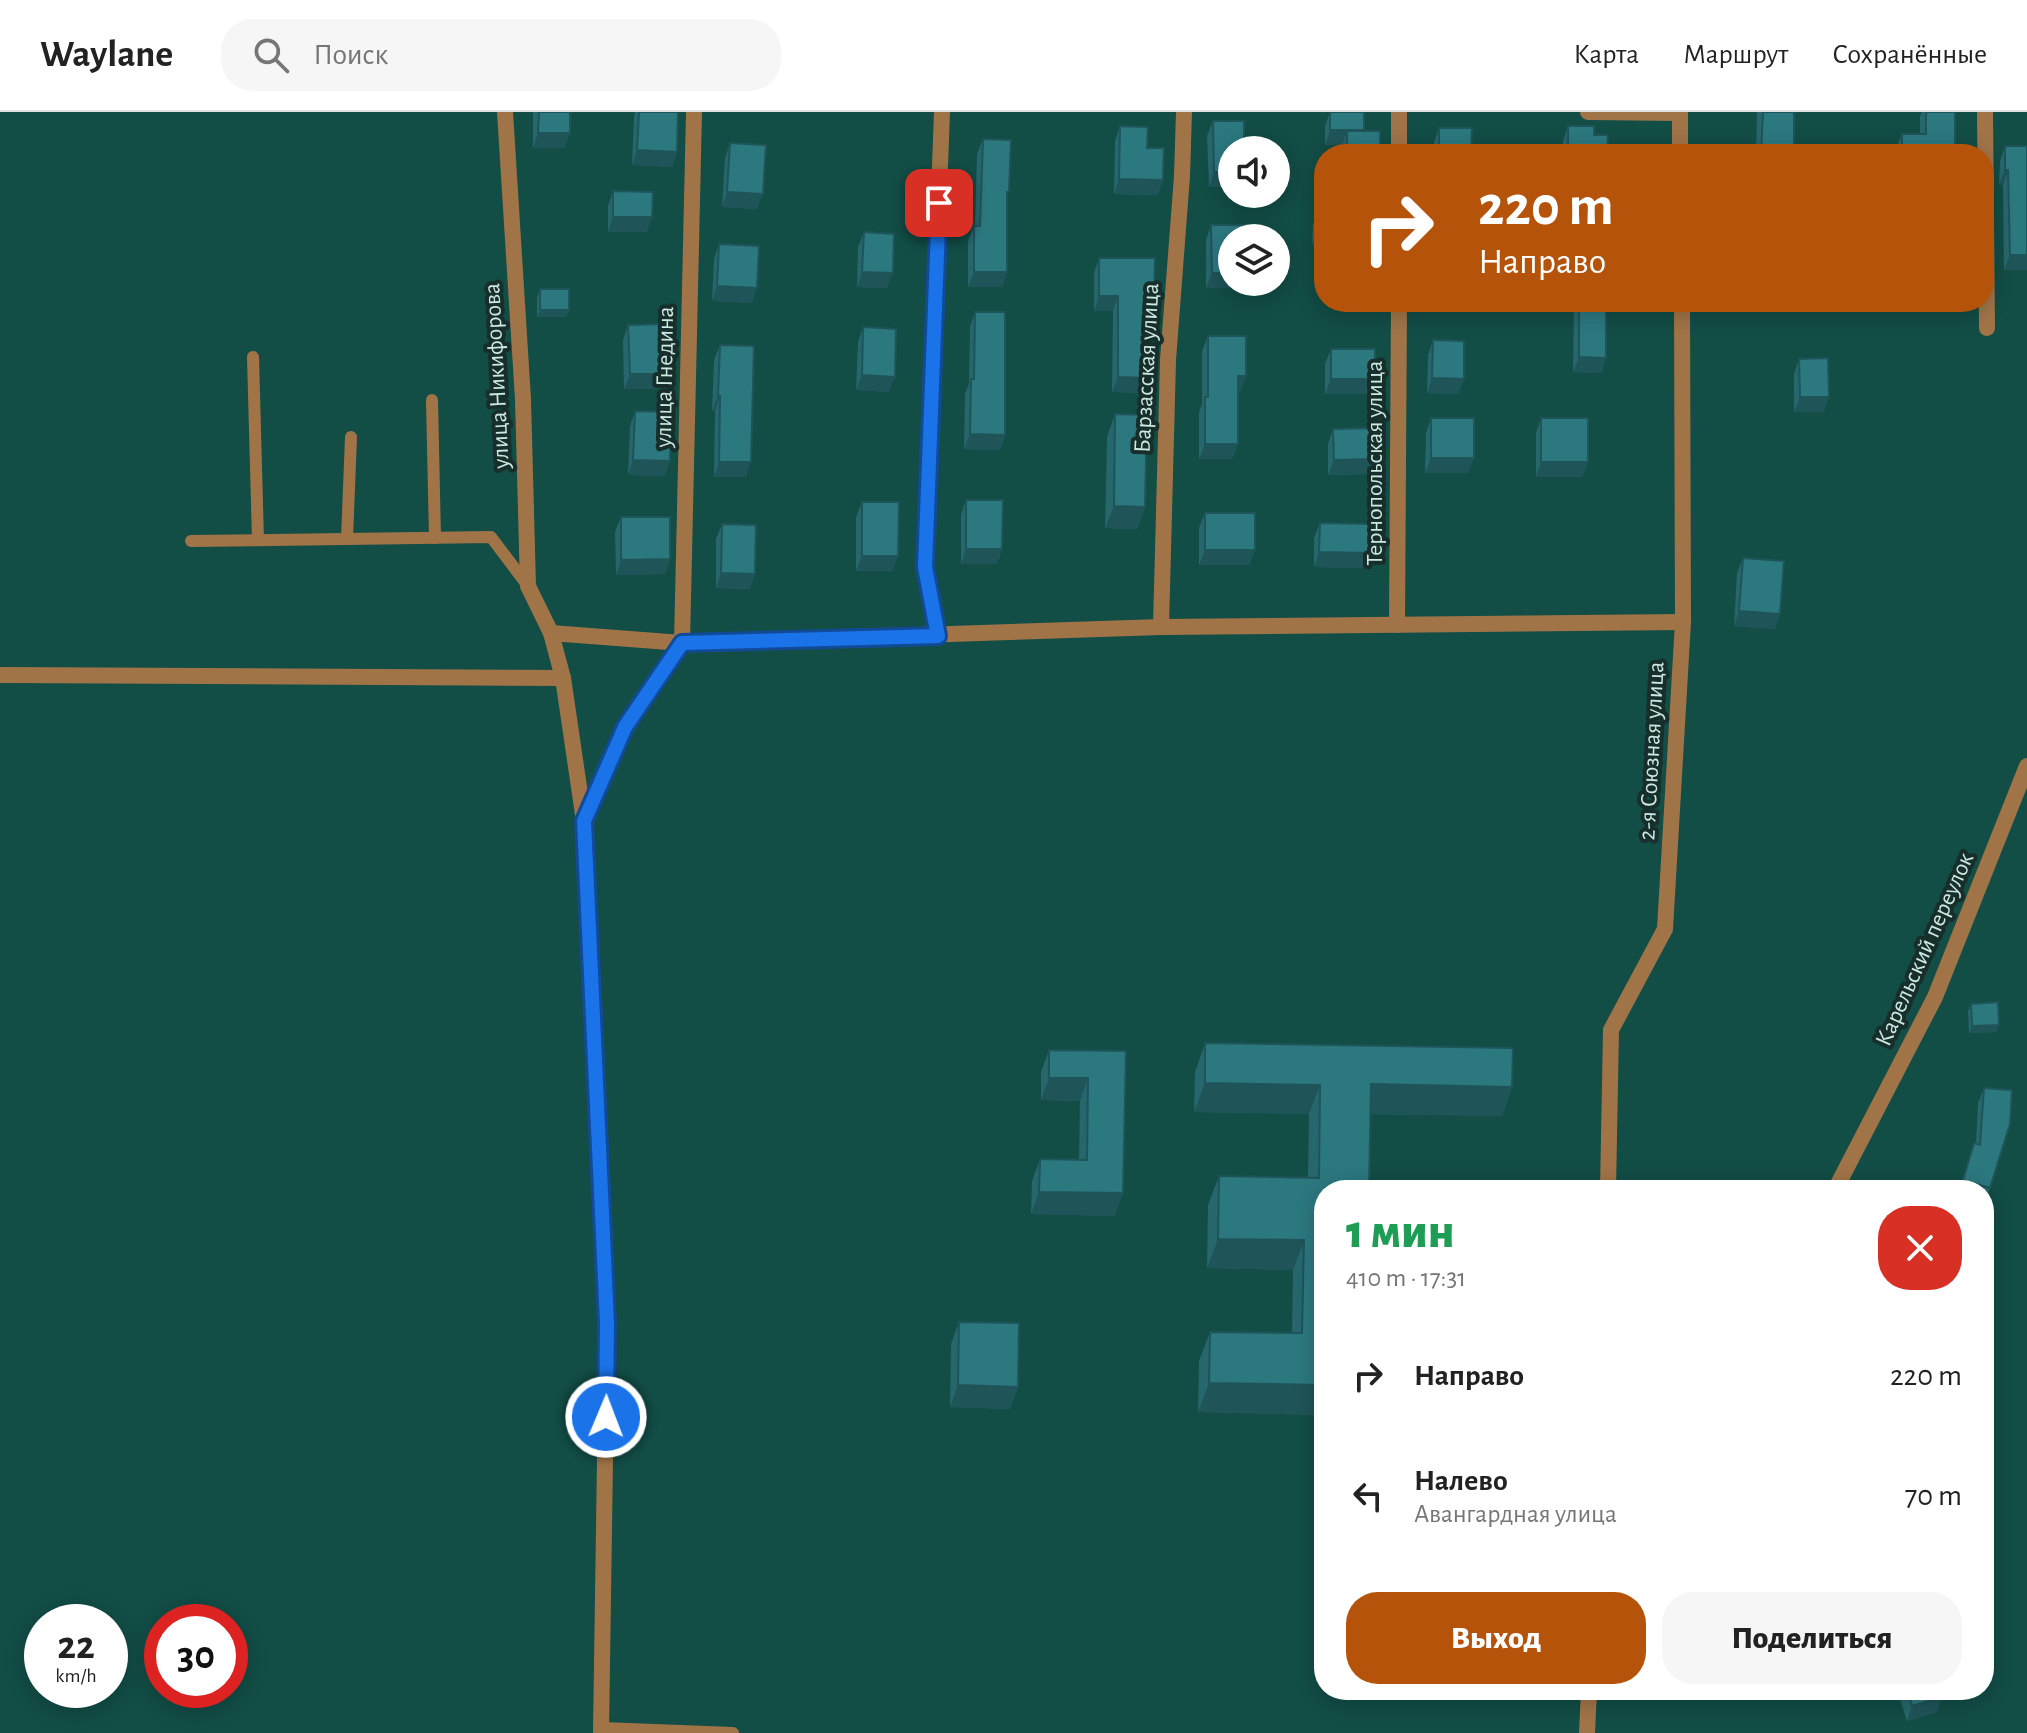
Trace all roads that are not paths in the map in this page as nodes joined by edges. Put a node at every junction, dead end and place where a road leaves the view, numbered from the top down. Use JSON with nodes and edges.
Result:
{"nodes":[{"id":1,"x":505,"y":112,"type":"edge"},
{"id":2,"x":694,"y":112,"type":"edge"},
{"id":3,"x":942,"y":112,"type":"edge"},
{"id":4,"x":1184,"y":112,"type":"edge"},
{"id":5,"x":1399,"y":112,"type":"edge"},
{"id":6,"x":1588,"y":112,"type":"edge"},
{"id":7,"x":1680,"y":112,"type":"edge"},
{"id":8,"x":1985,"y":112,"type":"edge"},
{"id":9,"x":1399,"y":144,"type":"edge"},
{"id":10,"x":1680,"y":144,"type":"edge"},
{"id":11,"x":1985,"y":144,"type":"edge"},
{"id":12,"x":1399,"y":312,"type":"edge"},
{"id":13,"x":1682,"y":312,"type":"edge"},
{"id":14,"x":1987,"y":312,"type":"edge"},
{"id":15,"x":1987,"y":328,"type":"dead end"},
{"id":16,"x":253,"y":357,"type":"dead end"},
{"id":17,"x":432,"y":400,"type":"dead end"},
{"id":18,"x":351,"y":437,"type":"dead end"},
{"id":19,"x":435,"y":538,"type":"junction"},
{"id":20,"x":347,"y":539,"type":"junction"},
{"id":21,"x":258,"y":540,"type":"junction"},
{"id":22,"x":191,"y":541,"type":"dead end"},
{"id":23,"x":528,"y":586,"type":"junction"},
{"id":24,"x":1683,"y":622,"type":"junction"},
{"id":25,"x":1397,"y":625,"type":"junction"},
{"id":26,"x":1161,"y":627,"type":"junction"},
{"id":27,"x":551,"y":633,"type":"junction"},
{"id":28,"x":938,"y":636,"type":"junction"},
{"id":29,"x":682,"y":643,"type":"junction"},
{"id":30,"x":0,"y":675,"type":"edge"},
{"id":31,"x":563,"y":678,"type":"junction"},
{"id":32,"x":2027,"y":766,"type":"edge"},
{"id":33,"x":584,"y":821,"type":"junction"},
{"id":34,"x":1608,"y":1180,"type":"edge"},
{"id":35,"x":1840,"y":1180,"type":"edge"},
{"id":36,"x":1589,"y":1700,"type":"edge"},
{"id":37,"x":602,"y":1730,"type":"edge"},
{"id":38,"x":733,"y":1733,"type":"edge"},
{"id":39,"x":1587,"y":1733,"type":"edge"}],
"edges":[{"from":1,"to":23,"type":"street","name":"улица Никифорова"},
{"from":2,"to":29,"type":"street","name":"улица Гнедина"},
{"from":3,"to":28,"type":"street"},
{"from":4,"to":26,"type":"street","name":"Барзасская улица"},
{"from":5,"to":9,"type":"street"},
{"from":6,"to":7,"type":"street"},
{"from":7,"to":10,"type":"street"},
{"from":8,"to":11,"type":"street"},
{"from":12,"to":25,"type":"street","name":"Тернопольская улица"},
{"from":13,"to":24,"type":"street","name":"2-я Союзная улица"},
{"from":14,"to":15,"type":"street"},
{"from":16,"to":21,"type":"lane"},
{"from":17,"to":19,"type":"lane"},
{"from":18,"to":20,"type":"lane"},
{"from":19,"to":20,"type":"lane"},
{"from":19,"to":23,"type":"lane"},
{"from":20,"to":21,"type":"lane"},
{"from":21,"to":22,"type":"lane"},
{"from":23,"to":27,"type":"street","name":"улица Никифорова"},
{"from":24,"to":25,"type":"street"},
{"from":24,"to":34,"type":"street","name":"2-я Союзная улица"},
{"from":25,"to":26,"type":"street"},
{"from":26,"to":28,"type":"street"},
{"from":27,"to":29,"type":"street"},
{"from":27,"to":31,"type":"street","name":"улица Никифорова"},
{"from":28,"to":29,"type":"street"},
{"from":29,"to":33,"type":"street"},
{"from":30,"to":31,"type":"street"},
{"from":31,"to":33,"type":"street","name":"улица Никифорова"},
{"from":32,"to":35,"type":"street","name":"Карельский переулок"},
{"from":33,"to":37,"type":"street","name":"улица Никифорова"},
{"from":36,"to":39,"type":"street"},
{"from":37,"to":38,"type":"lane"}]}
